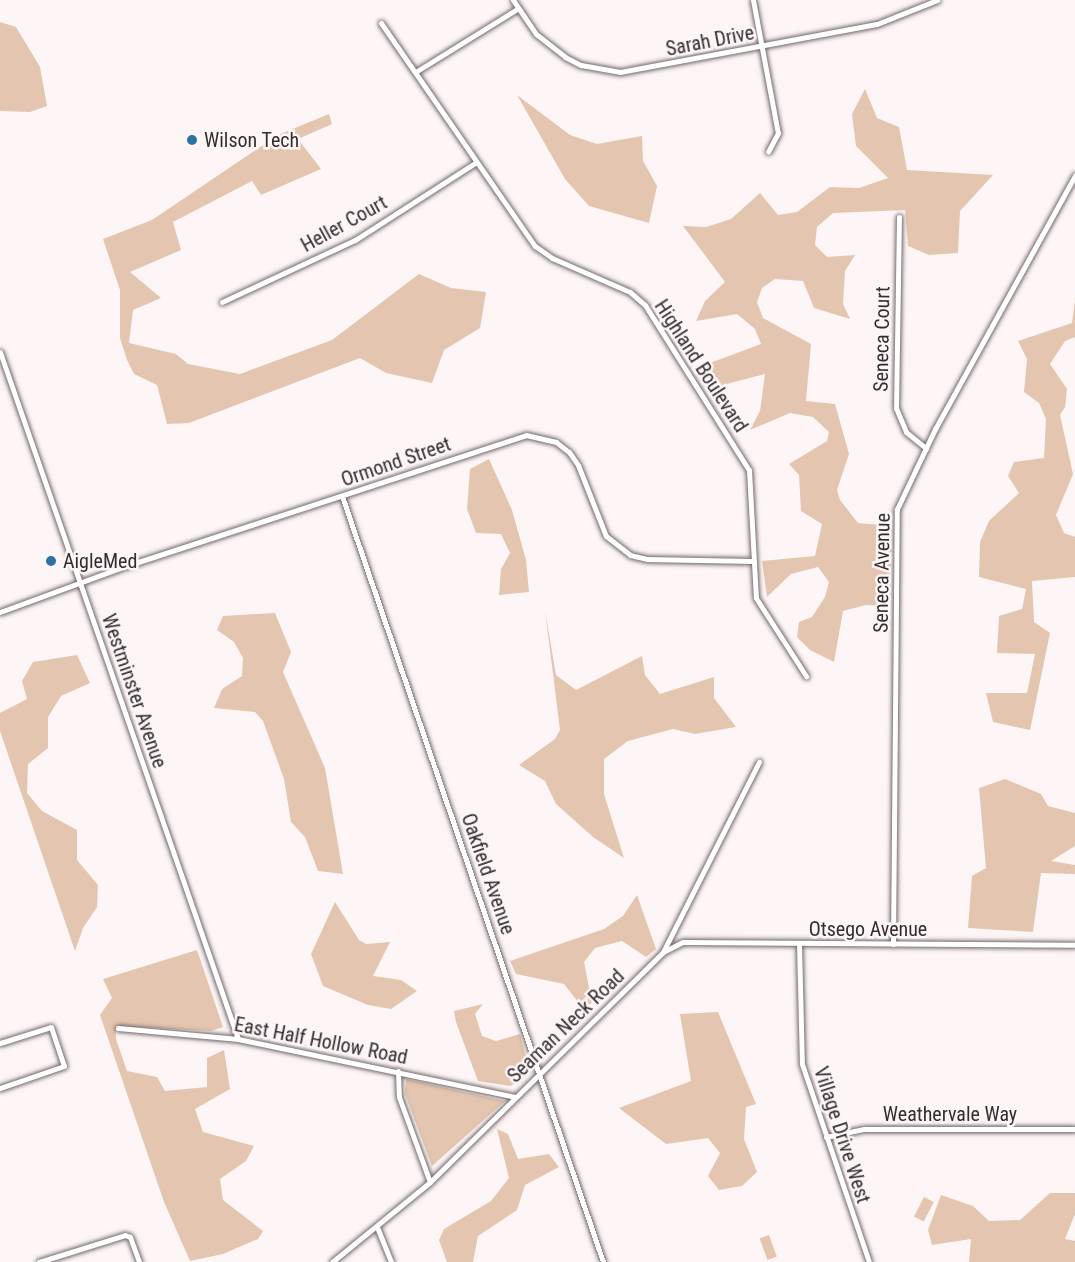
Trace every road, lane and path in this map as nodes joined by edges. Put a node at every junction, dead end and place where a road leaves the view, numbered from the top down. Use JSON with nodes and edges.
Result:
{"nodes":[{"id":1,"x":513,"y":0,"type":"edge"},
{"id":2,"x":753,"y":0,"type":"edge"},
{"id":3,"x":937,"y":0,"type":"edge"},
{"id":4,"x":517,"y":9,"type":"junction"},
{"id":5,"x":381,"y":23,"type":"dead end"},
{"id":6,"x":762,"y":46,"type":"junction"},
{"id":7,"x":417,"y":71,"type":"junction"},
{"id":8,"x":768,"y":152,"type":"dead end"},
{"id":9,"x":475,"y":163,"type":"junction"},
{"id":10,"x":1075,"y":175,"type":"edge"},
{"id":11,"x":899,"y":217,"type":"dead end"},
{"id":12,"x":222,"y":302,"type":"dead end"},
{"id":13,"x":0,"y":352,"type":"edge"},
{"id":14,"x":926,"y":448,"type":"junction"},
{"id":15,"x":342,"y":496,"type":"junction"},
{"id":16,"x":751,"y":561,"type":"junction"},
{"id":17,"x":80,"y":582,"type":"junction"},
{"id":18,"x":0,"y":612,"type":"edge"},
{"id":19,"x":806,"y":676,"type":"dead end"},
{"id":20,"x":759,"y":762,"type":"dead end"},
{"id":21,"x":799,"y":944,"type":"junction"},
{"id":22,"x":893,"y":944,"type":"junction"},
{"id":23,"x":1075,"y":945,"type":"edge"},
{"id":24,"x":663,"y":952,"type":"junction"},
{"id":25,"x":118,"y":1028,"type":"dead end"},
{"id":26,"x":238,"y":1039,"type":"junction"},
{"id":27,"x":0,"y":1043,"type":"edge"},
{"id":28,"x":398,"y":1071,"type":"junction"},
{"id":29,"x":541,"y":1074,"type":"junction"},
{"id":30,"x":0,"y":1088,"type":"edge"},
{"id":31,"x":515,"y":1097,"type":"junction"},
{"id":32,"x":1075,"y":1129,"type":"edge"},
{"id":33,"x":826,"y":1137,"type":"junction"},
{"id":34,"x":430,"y":1182,"type":"junction"},
{"id":35,"x":377,"y":1227,"type":"junction"},
{"id":36,"x":57,"y":1259,"type":"edge"},
{"id":37,"x":39,"y":1262,"type":"edge"},
{"id":38,"x":139,"y":1262,"type":"edge"},
{"id":39,"x":332,"y":1262,"type":"edge"},
{"id":40,"x":391,"y":1262,"type":"edge"},
{"id":41,"x":603,"y":1262,"type":"edge"},
{"id":42,"x":869,"y":1262,"type":"edge"}],
"edges":[{"from":1,"to":4,"type":"street","name":"Sarah Drive"},
{"from":2,"to":6,"type":"street"},
{"from":3,"to":6,"type":"street","name":"Sarah Drive"},
{"from":4,"to":6,"type":"street","name":"Sarah Drive"},
{"from":4,"to":7,"type":"street"},
{"from":5,"to":7,"type":"street","name":"Highland Boulevard"},
{"from":6,"to":8,"type":"street"},
{"from":7,"to":9,"type":"street","name":"Highland Boulevard"},
{"from":9,"to":12,"type":"street","name":"Heller Court"},
{"from":9,"to":16,"type":"street","name":"Highland Boulevard"},
{"from":10,"to":14,"type":"street","name":"Seneca Avenue"},
{"from":11,"to":14,"type":"street","name":"Seneca Court"},
{"from":13,"to":17,"type":"street","name":"Westminster Avenue"},
{"from":14,"to":22,"type":"street","name":"Seneca Avenue"},
{"from":15,"to":16,"type":"street","name":"Ormond Street"},
{"from":15,"to":17,"type":"street","name":"Ormond Street"},
{"from":15,"to":29,"type":"street","name":"Oakfield Avenue"},
{"from":16,"to":19,"type":"street","name":"Highland Boulevard"},
{"from":17,"to":18,"type":"street","name":"Ormond Street"},
{"from":17,"to":26,"type":"street","name":"Westminster Avenue"},
{"from":20,"to":24,"type":"street","name":"Seaman Neck Road"},
{"from":21,"to":22,"type":"street","name":"Otsego Avenue"},
{"from":21,"to":24,"type":"street","name":"Otsego Avenue"},
{"from":21,"to":33,"type":"street","name":"Village Drive West"},
{"from":22,"to":23,"type":"street","name":"Otsego Avenue"},
{"from":24,"to":29,"type":"street","name":"Seaman Neck Road"},
{"from":25,"to":26,"type":"street","name":"East Half Hollow Road"},
{"from":26,"to":28,"type":"street","name":"East Half Hollow Road"},
{"from":27,"to":30,"type":"street"},
{"from":28,"to":31,"type":"street","name":"East Half Hollow Road"},
{"from":28,"to":34,"type":"street"},
{"from":29,"to":31,"type":"street","name":"Seaman Neck Road"},
{"from":29,"to":41,"type":"street","name":"Oakfield Avenue"},
{"from":31,"to":34,"type":"street","name":"Seaman Neck Road"},
{"from":32,"to":33,"type":"street","name":"Weathervale Way"},
{"from":33,"to":42,"type":"street","name":"Village Drive West"},
{"from":34,"to":35,"type":"street","name":"Seaman Neck Road"},
{"from":35,"to":39,"type":"street","name":"Seaman Neck Road"},
{"from":35,"to":40,"type":"street"},
{"from":36,"to":37,"type":"street"},
{"from":36,"to":38,"type":"street"}]}
